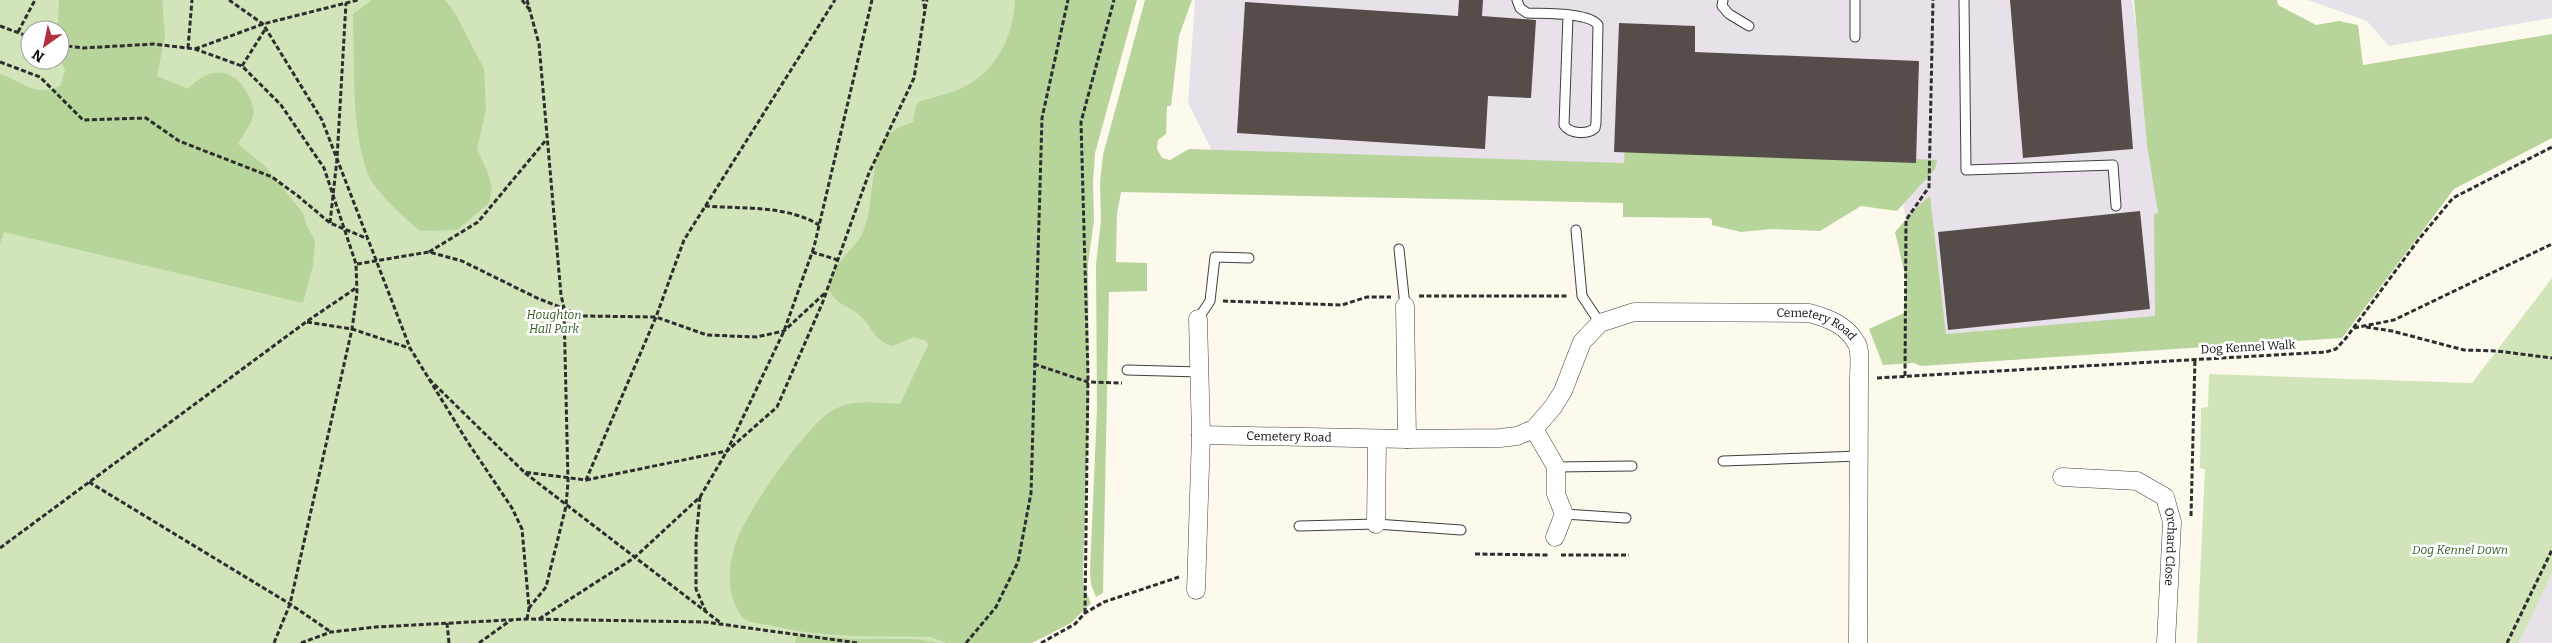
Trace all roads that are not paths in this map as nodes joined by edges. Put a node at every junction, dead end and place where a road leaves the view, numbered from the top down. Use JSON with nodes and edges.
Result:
{"nodes":[{"id":1,"x":1517,"y":0,"type":"edge"},
{"id":2,"x":1722,"y":0,"type":"edge"},
{"id":3,"x":1855,"y":0,"type":"edge"},
{"id":4,"x":1964,"y":0,"type":"edge"},
{"id":5,"x":1568,"y":16,"type":"junction"},
{"id":6,"x":1749,"y":26,"type":"dead end"},
{"id":7,"x":1855,"y":37,"type":"dead end"},
{"id":8,"x":2116,"y":206,"type":"dead end"},
{"id":9,"x":1576,"y":230,"type":"dead end"},
{"id":10,"x":1400,"y":249,"type":"dead end"},
{"id":11,"x":1249,"y":258,"type":"dead end"},
{"id":12,"x":1405,"y":306,"type":"joint"},
{"id":13,"x":1198,"y":318,"type":"joint"},
{"id":14,"x":1600,"y":323,"type":"junction"},
{"id":15,"x":1127,"y":370,"type":"dead end"},
{"id":16,"x":1200,"y":372,"type":"junction"},
{"id":17,"x":1534,"y":429,"type":"junction"},
{"id":18,"x":1201,"y":435,"type":"junction"},
{"id":19,"x":1377,"y":438,"type":"junction"},
{"id":20,"x":1407,"y":439,"type":"junction"},
{"id":21,"x":1859,"y":456,"type":"junction"},
{"id":22,"x":1723,"y":461,"type":"dead end"},
{"id":23,"x":1632,"y":466,"type":"dead end"},
{"id":24,"x":1556,"y":467,"type":"junction"},
{"id":25,"x":2062,"y":477,"type":"dead end"},
{"id":26,"x":1564,"y":514,"type":"junction"},
{"id":27,"x":1626,"y":518,"type":"dead end"},
{"id":28,"x":1376,"y":524,"type":"junction"},
{"id":29,"x":1299,"y":526,"type":"dead end"},
{"id":30,"x":1461,"y":530,"type":"dead end"},
{"id":31,"x":1555,"y":537,"type":"dead end"},
{"id":32,"x":1196,"y":590,"type":"dead end"},
{"id":33,"x":1858,"y":643,"type":"edge"},
{"id":34,"x":2166,"y":643,"type":"edge"}],
"edges":[{"from":1,"to":5,"type":"lane"},
{"from":2,"to":6,"type":"lane"},
{"from":3,"to":7,"type":"lane"},
{"from":4,"to":8,"type":"lane"},
{"from":5,"to":5,"type":"lane"},
{"from":9,"to":14,"type":"lane"},
{"from":10,"to":12,"type":"lane"},
{"from":11,"to":13,"type":"lane"},
{"from":12,"to":20,"type":"street"},
{"from":13,"to":16,"type":"street"},
{"from":14,"to":17,"type":"street","name":"Cemetery Road"},
{"from":14,"to":21,"type":"street","name":"Cemetery Road"},
{"from":15,"to":16,"type":"lane"},
{"from":16,"to":18,"type":"street"},
{"from":17,"to":20,"type":"street","name":"Cemetery Road"},
{"from":17,"to":24,"type":"street"},
{"from":18,"to":19,"type":"street","name":"Cemetery Road"},
{"from":18,"to":32,"type":"street"},
{"from":19,"to":20,"type":"street","name":"Cemetery Road"},
{"from":19,"to":28,"type":"street"},
{"from":21,"to":22,"type":"lane"},
{"from":21,"to":33,"type":"street","name":"Cemetery Road"},
{"from":23,"to":24,"type":"lane"},
{"from":24,"to":26,"type":"street"},
{"from":25,"to":34,"type":"street","name":"Orchard Close"},
{"from":26,"to":27,"type":"lane"},
{"from":26,"to":31,"type":"street"},
{"from":28,"to":29,"type":"lane"},
{"from":28,"to":30,"type":"lane"}]}
